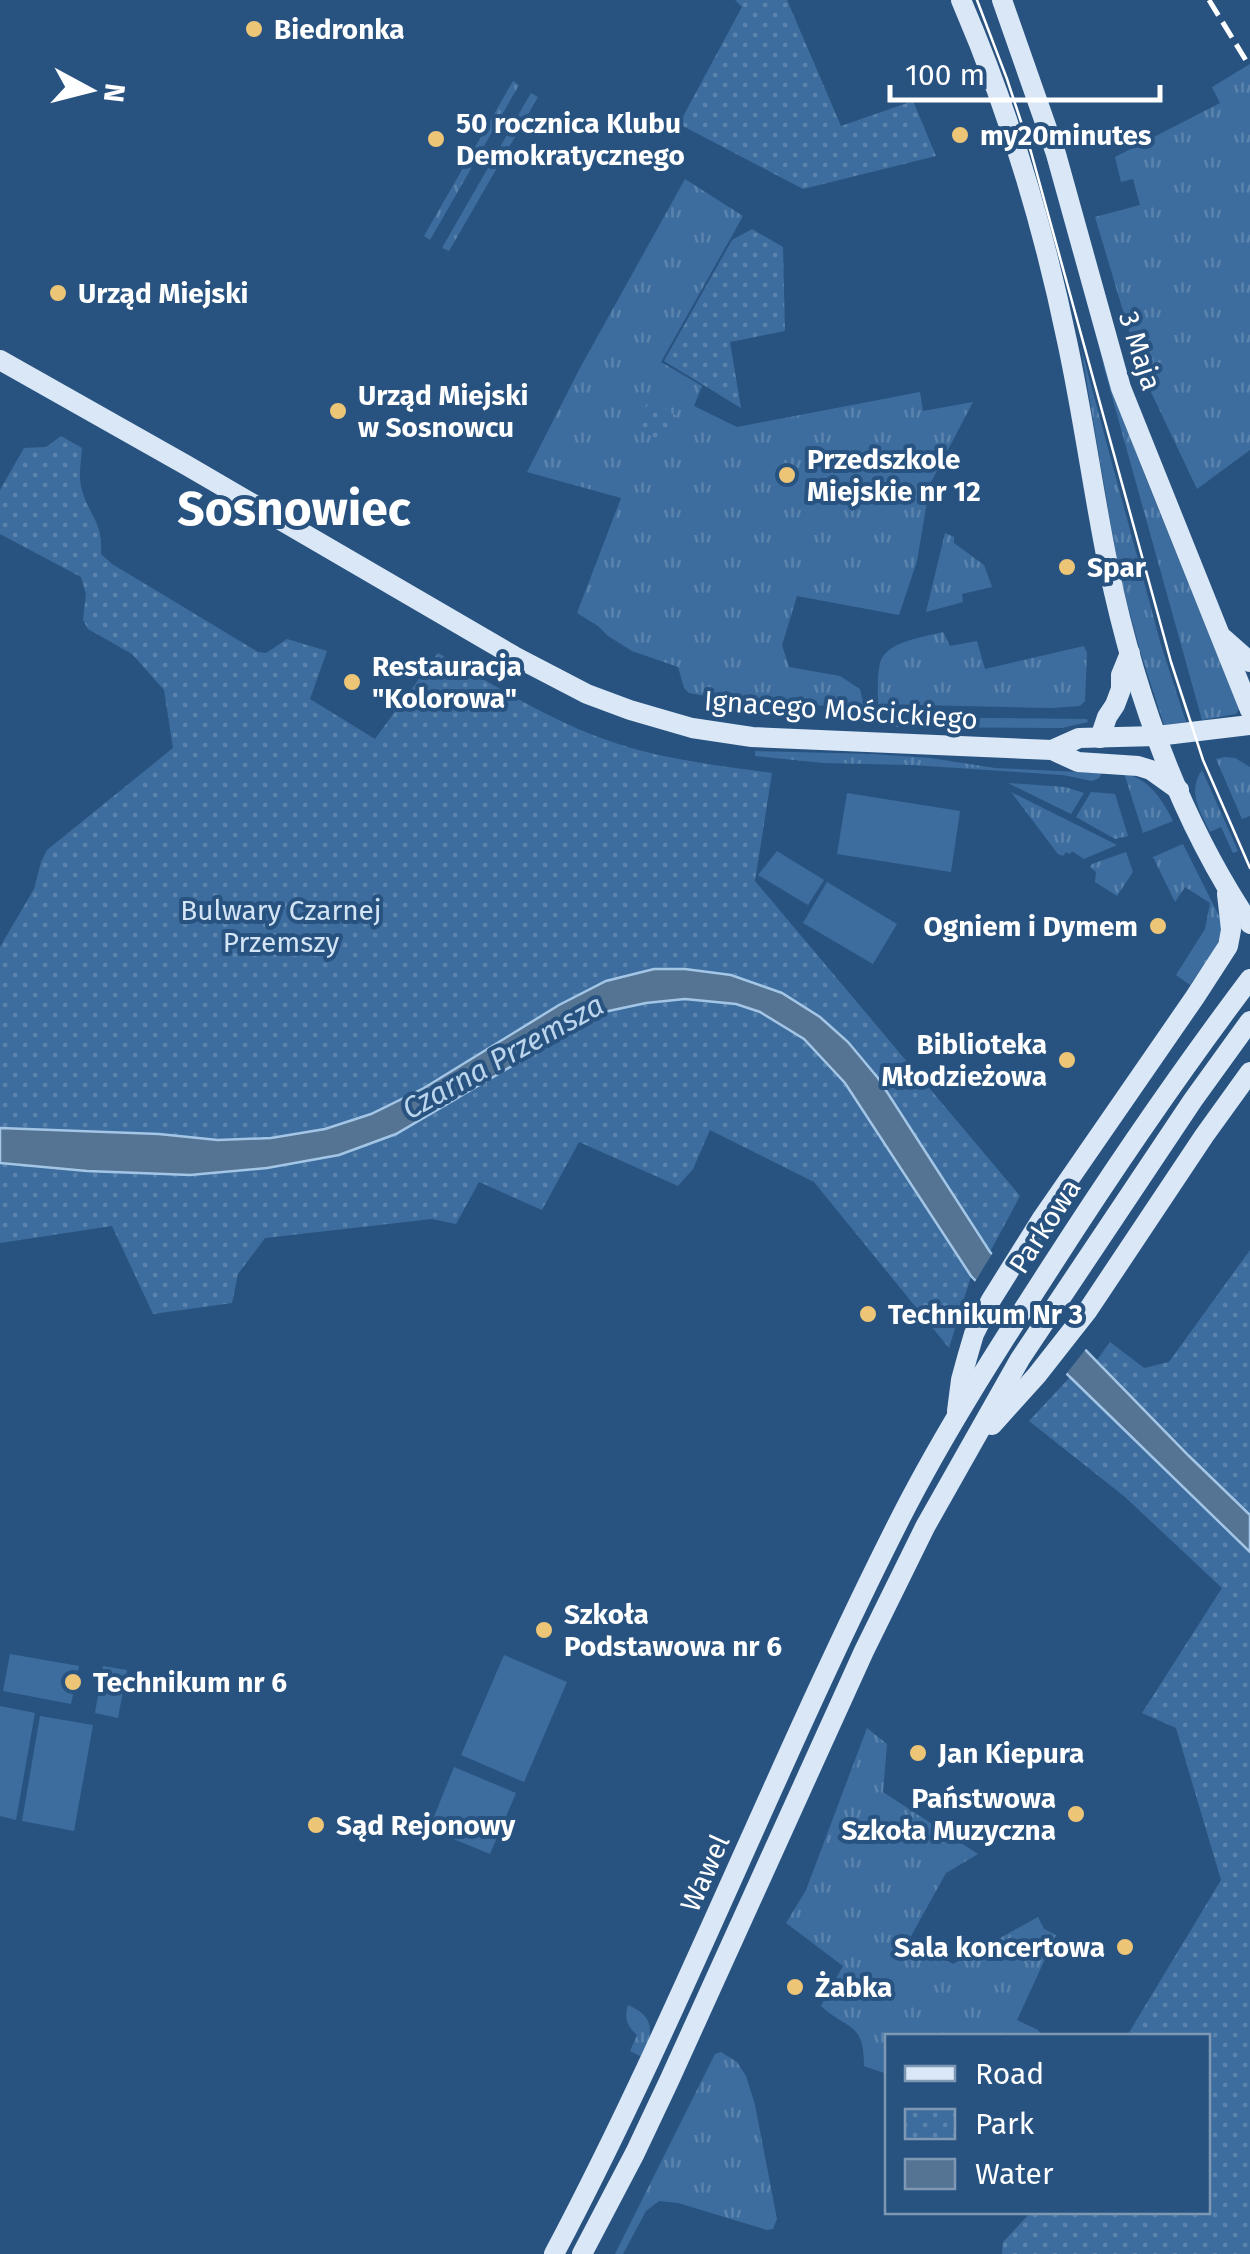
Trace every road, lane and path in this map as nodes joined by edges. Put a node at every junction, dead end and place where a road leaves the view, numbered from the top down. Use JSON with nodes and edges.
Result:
{"nodes":[{"id":1,"x":961,"y":0,"type":"edge"},
{"id":2,"x":1002,"y":0,"type":"edge"},
{"id":3,"x":0,"y":360,"type":"edge"},
{"id":4,"x":1221,"y":637,"type":"junction"},
{"id":5,"x":1130,"y":652,"type":"junction"},
{"id":6,"x":1250,"y":662,"type":"edge"},
{"id":7,"x":1250,"y":710,"type":"edge"},
{"id":8,"x":1250,"y":725,"type":"edge"},
{"id":9,"x":1158,"y":736,"type":"junction"},
{"id":10,"x":1100,"y":738,"type":"junction"},
{"id":11,"x":1052,"y":750,"type":"junction"},
{"id":12,"x":1179,"y":790,"type":"junction"},
{"id":13,"x":1225,"y":887,"type":"junction"},
{"id":14,"x":1250,"y":924,"type":"edge"},
{"id":15,"x":1250,"y":979,"type":"edge"},
{"id":16,"x":1250,"y":1021,"type":"edge"},
{"id":17,"x":1250,"y":1072,"type":"edge"},
{"id":18,"x":957,"y":1418,"type":"junction"},
{"id":19,"x":965,"y":1454,"type":"junction"},
{"id":20,"x":903,"y":1513,"type":"joint"},
{"id":21,"x":926,"y":1527,"type":"joint"},
{"id":22,"x":554,"y":2254,"type":"edge"},
{"id":23,"x":582,"y":2254,"type":"edge"}],
"edges":[{"from":1,"to":5,"type":"street"},
{"from":2,"to":4,"type":"street","name":"3 Maja"},
{"from":3,"to":11,"type":"street","name":"Ignacego Mościckiego"},
{"from":4,"to":6,"type":"street"},
{"from":4,"to":7,"type":"street","name":"3 Maja"},
{"from":5,"to":9,"type":"street"},
{"from":5,"to":10,"type":"street"},
{"from":8,"to":9,"type":"street","name":"Ignacego Mościckiego"},
{"from":9,"to":10,"type":"street","name":"Ignacego Mościckiego"},
{"from":9,"to":12,"type":"street"},
{"from":10,"to":11,"type":"street","name":"Ignacego Mościckiego"},
{"from":11,"to":12,"type":"street","name":"Ignacego Mościckiego"},
{"from":12,"to":13,"type":"street"},
{"from":13,"to":14,"type":"street"},
{"from":13,"to":18,"type":"street"},
{"from":15,"to":18,"type":"street","name":"Parkowa"},
{"from":16,"to":19,"type":"street","name":"Parkowa"},
{"from":17,"to":19,"type":"street"},
{"from":18,"to":20,"type":"street","name":"Parkowa"},
{"from":19,"to":21,"type":"street","name":"Parkowa"},
{"from":20,"to":22,"type":"street","name":"Wawel"},
{"from":21,"to":23,"type":"street","name":"Wawel"}]}
